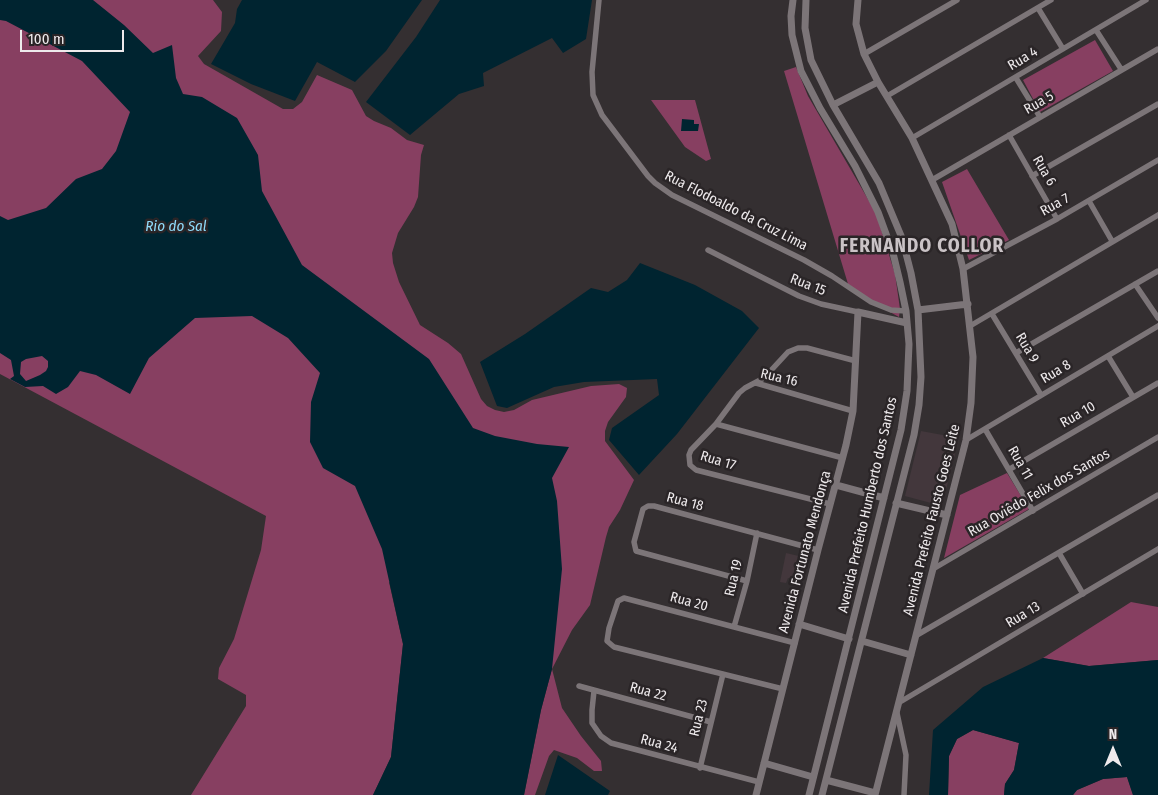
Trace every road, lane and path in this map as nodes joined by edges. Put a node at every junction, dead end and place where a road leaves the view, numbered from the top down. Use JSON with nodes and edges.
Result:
{"nodes":[{"id":1,"x":599,"y":0,"type":"edge"},
{"id":2,"x":793,"y":0,"type":"edge"},
{"id":3,"x":806,"y":0,"type":"edge"},
{"id":4,"x":957,"y":0,"type":"edge"},
{"id":5,"x":1051,"y":0,"type":"edge"},
{"id":6,"x":1146,"y":0,"type":"edge"},
{"id":7,"x":859,"y":1,"type":"edge"},
{"id":8,"x":1038,"y":8,"type":"junction"},
{"id":9,"x":1096,"y":30,"type":"junction"},
{"id":10,"x":1063,"y":49,"type":"junction"},
{"id":11,"x":1158,"y":49,"type":"edge"},
{"id":12,"x":864,"y":54,"type":"junction"},
{"id":13,"x":1121,"y":69,"type":"junction"},
{"id":14,"x":1016,"y":78,"type":"junction"},
{"id":15,"x":878,"y":82,"type":"junction"},
{"id":16,"x":887,"y":96,"type":"junction"},
{"id":17,"x":1158,"y":104,"type":"edge"},
{"id":18,"x":833,"y":105,"type":"junction"},
{"id":19,"x":1040,"y":117,"type":"junction"},
{"id":20,"x":1009,"y":135,"type":"junction"},
{"id":21,"x":912,"y":138,"type":"junction"},
{"id":22,"x":1158,"y":160,"type":"edge"},
{"id":23,"x":1032,"y":176,"type":"junction"},
{"id":24,"x":932,"y":180,"type":"junction"},
{"id":25,"x":1089,"y":201,"type":"junction"},
{"id":26,"x":1158,"y":215,"type":"edge"},
{"id":27,"x":1057,"y":219,"type":"junction"},
{"id":28,"x":1112,"y":242,"type":"junction"},
{"id":29,"x":708,"y":250,"type":"dead end"},
{"id":30,"x":963,"y":269,"type":"junction"},
{"id":31,"x":1158,"y":271,"type":"edge"},
{"id":32,"x":1135,"y":284,"type":"junction"},
{"id":33,"x":968,"y":304,"type":"junction"},
{"id":34,"x":918,"y":310,"type":"junction"},
{"id":35,"x":906,"y":311,"type":"junction"},
{"id":36,"x":858,"y":312,"type":"junction"},
{"id":37,"x":992,"y":314,"type":"junction"},
{"id":38,"x":1158,"y":318,"type":"edge"},
{"id":39,"x":907,"y":323,"type":"junction"},
{"id":40,"x":970,"y":326,"type":"junction"},
{"id":41,"x":1158,"y":326,"type":"edge"},
{"id":42,"x":1016,"y":353,"type":"junction"},
{"id":43,"x":1108,"y":356,"type":"junction"},
{"id":44,"x":856,"y":361,"type":"junction"},
{"id":45,"x":756,"y":383,"type":"junction"},
{"id":46,"x":1158,"y":383,"type":"edge"},
{"id":47,"x":1041,"y":395,"type":"junction"},
{"id":48,"x":1133,"y":397,"type":"junction"},
{"id":49,"x":853,"y":411,"type":"junction"},
{"id":50,"x":905,"y":412,"type":"junction"},
{"id":51,"x":918,"y":417,"type":"junction"},
{"id":52,"x":716,"y":424,"type":"junction"},
{"id":53,"x":985,"y":429,"type":"junction"},
{"id":54,"x":966,"y":440,"type":"junction"},
{"id":55,"x":1157,"y":440,"type":"edge"},
{"id":56,"x":843,"y":458,"type":"junction"},
{"id":57,"x":1010,"y":468,"type":"junction"},
{"id":58,"x":836,"y":485,"type":"junction"},
{"id":59,"x":1158,"y":494,"type":"edge"},
{"id":60,"x":884,"y":498,"type":"junction"},
{"id":61,"x":896,"y":502,"type":"junction"},
{"id":62,"x":830,"y":504,"type":"junction"},
{"id":63,"x":1033,"y":511,"type":"junction"},
{"id":64,"x":947,"y":516,"type":"junction"},
{"id":65,"x":757,"y":533,"type":"junction"},
{"id":66,"x":818,"y":550,"type":"junction"},
{"id":67,"x":1158,"y":550,"type":"edge"},
{"id":68,"x":1059,"y":553,"type":"junction"},
{"id":69,"x":933,"y":569,"type":"junction"},
{"id":70,"x":747,"y":581,"type":"junction"},
{"id":71,"x":1083,"y":594,"type":"junction"},
{"id":72,"x":799,"y":624,"type":"junction"},
{"id":73,"x":734,"y":627,"type":"junction"},
{"id":74,"x":917,"y":635,"type":"junction"},
{"id":75,"x":849,"y":639,"type":"junction"},
{"id":76,"x":862,"y":641,"type":"junction"},
{"id":77,"x":795,"y":643,"type":"junction"},
{"id":78,"x":911,"y":655,"type":"junction"},
{"id":79,"x":723,"y":674,"type":"junction"},
{"id":80,"x":579,"y":686,"type":"dead end"},
{"id":81,"x":783,"y":689,"type":"junction"},
{"id":82,"x":594,"y":691,"type":"junction"},
{"id":83,"x":900,"y":702,"type":"junction"},
{"id":84,"x":897,"y":713,"type":"junction"},
{"id":85,"x":711,"y":722,"type":"junction"},
{"id":86,"x":764,"y":763,"type":"junction"},
{"id":87,"x":700,"y":768,"type":"junction"},
{"id":88,"x":814,"y":777,"type":"junction"},
{"id":89,"x":826,"y":780,"type":"junction"},
{"id":90,"x":760,"y":782,"type":"junction"},
{"id":91,"x":875,"y":794,"type":"edge"},
{"id":92,"x":756,"y":795,"type":"edge"},
{"id":93,"x":809,"y":795,"type":"edge"},
{"id":94,"x":822,"y":795,"type":"edge"},
{"id":95,"x":904,"y":795,"type":"edge"}],
"edges":[{"from":1,"to":35,"type":"street","name":"Rua Flodoaldo da Cruz Lima"},
{"from":2,"to":35,"type":"street","name":"Avenida Prefeito Humberto dos Santos"},
{"from":3,"to":18,"type":"street","name":"Avenida Prefeito Humberto dos Santos"},
{"from":4,"to":12,"type":"street"},
{"from":5,"to":8,"type":"street"},
{"from":6,"to":9,"type":"street","name":"Rua 4"},
{"from":7,"to":12,"type":"street","name":"Avenida Prefeito Fausto Goes Leite"},
{"from":8,"to":10,"type":"street"},
{"from":8,"to":16,"type":"street"},
{"from":9,"to":10,"type":"street","name":"Rua 4"},
{"from":9,"to":13,"type":"street"},
{"from":10,"to":14,"type":"street","name":"Rua 4"},
{"from":11,"to":13,"type":"street","name":"Rua 5"},
{"from":12,"to":15,"type":"street","name":"Avenida Prefeito Fausto Goes Leite"},
{"from":13,"to":19,"type":"street","name":"Rua 5"},
{"from":14,"to":19,"type":"street"},
{"from":14,"to":21,"type":"street","name":"Rua 4"},
{"from":15,"to":16,"type":"street","name":"Avenida Prefeito Fausto Goes Leite"},
{"from":15,"to":18,"type":"street"},
{"from":16,"to":21,"type":"street","name":"Avenida Prefeito Fausto Goes Leite"},
{"from":17,"to":23,"type":"street"},
{"from":18,"to":34,"type":"street","name":"Avenida Prefeito Humberto dos Santos"},
{"from":19,"to":20,"type":"street","name":"Rua 5"},
{"from":20,"to":23,"type":"street","name":"Rua 6"},
{"from":20,"to":24,"type":"street","name":"Rua 5"},
{"from":21,"to":24,"type":"street","name":"Avenida Prefeito Fausto Goes Leite"},
{"from":22,"to":25,"type":"street","name":"Rua 7"},
{"from":23,"to":27,"type":"street","name":"Rua 6"},
{"from":24,"to":30,"type":"street","name":"Avenida Prefeito Fausto Goes Leite"},
{"from":25,"to":27,"type":"street","name":"Rua 7"},
{"from":25,"to":28,"type":"street"},
{"from":26,"to":28,"type":"street"},
{"from":27,"to":30,"type":"street","name":"Rua 7"},
{"from":28,"to":37,"type":"street"},
{"from":29,"to":36,"type":"street","name":"Rua 15"},
{"from":30,"to":33,"type":"street","name":"Avenida Prefeito Fausto Goes Leite"},
{"from":31,"to":32,"type":"street"},
{"from":32,"to":38,"type":"street"},
{"from":32,"to":42,"type":"street"},
{"from":33,"to":34,"type":"street"},
{"from":33,"to":40,"type":"street","name":"Avenida Prefeito Fausto Goes Leite"},
{"from":34,"to":51,"type":"street","name":"Avenida Prefeito Humberto dos Santos"},
{"from":35,"to":39,"type":"street","name":"Avenida Prefeito Humberto dos Santos"},
{"from":36,"to":39,"type":"street","name":"Rua 15"},
{"from":36,"to":44,"type":"street","name":"Avenida Fortunato Mendonça"},
{"from":37,"to":40,"type":"street"},
{"from":37,"to":42,"type":"street","name":"Rua 9"},
{"from":39,"to":50,"type":"street","name":"Avenida Prefeito Humberto dos Santos"},
{"from":40,"to":54,"type":"street","name":"Avenida Prefeito Fausto Goes Leite"},
{"from":41,"to":43,"type":"street","name":"Rua 8"},
{"from":42,"to":47,"type":"street","name":"Rua 9"},
{"from":43,"to":47,"type":"street","name":"Rua 8"},
{"from":43,"to":48,"type":"street"},
{"from":44,"to":45,"type":"street"},
{"from":44,"to":49,"type":"street","name":"Avenida Fortunato Mendonça"},
{"from":45,"to":49,"type":"street","name":"Rua 16"},
{"from":45,"to":52,"type":"street","name":"Rua 16"},
{"from":46,"to":48,"type":"street","name":"Rua 10"},
{"from":47,"to":53,"type":"street","name":"Rua 8"},
{"from":48,"to":57,"type":"street","name":"Rua 10"},
{"from":49,"to":56,"type":"street","name":"Avenida Fortunato Mendonça"},
{"from":50,"to":51,"type":"street"},
{"from":50,"to":60,"type":"street","name":"Avenida Prefeito Humberto dos Santos"},
{"from":51,"to":61,"type":"street","name":"Avenida Prefeito Humberto dos Santos"},
{"from":52,"to":56,"type":"street"},
{"from":52,"to":62,"type":"street","name":"Rua 17"},
{"from":53,"to":54,"type":"street","name":"Rua 8"},
{"from":53,"to":57,"type":"street","name":"Rua 11"},
{"from":54,"to":64,"type":"street","name":"Avenida Prefeito Fausto Goes Leite"},
{"from":55,"to":63,"type":"street","name":"Rua Oviêdo Felix dos Santos"},
{"from":56,"to":58,"type":"street","name":"Avenida Fortunato Mendonça"},
{"from":57,"to":63,"type":"street","name":"Rua 11"},
{"from":58,"to":60,"type":"street"},
{"from":58,"to":62,"type":"street","name":"Avenida Fortunato Mendonça"},
{"from":59,"to":68,"type":"street"},
{"from":60,"to":75,"type":"street","name":"Avenida Prefeito Humberto dos Santos"},
{"from":61,"to":64,"type":"street"},
{"from":61,"to":76,"type":"street","name":"Avenida Prefeito Humberto dos Santos"},
{"from":62,"to":66,"type":"street","name":"Avenida Fortunato Mendonça"},
{"from":63,"to":69,"type":"street","name":"Rua Oviêdo Felix dos Santos"},
{"from":64,"to":69,"type":"street","name":"Avenida Prefeito Fausto Goes Leite"},
{"from":65,"to":66,"type":"street","name":"Rua 18"},
{"from":65,"to":70,"type":"street","name":"Rua 19"},
{"from":65,"to":70,"type":"street","name":"Rua 18"},
{"from":66,"to":72,"type":"street","name":"Avenida Fortunato Mendonça"},
{"from":67,"to":71,"type":"street","name":"Rua 13"},
{"from":68,"to":71,"type":"street"},
{"from":68,"to":74,"type":"street"},
{"from":69,"to":74,"type":"street","name":"Avenida Prefeito Fausto Goes Leite"},
{"from":70,"to":73,"type":"street","name":"Rua 19"},
{"from":71,"to":83,"type":"street","name":"Rua 13"},
{"from":72,"to":75,"type":"street"},
{"from":72,"to":77,"type":"street","name":"Avenida Fortunato Mendonça"},
{"from":73,"to":77,"type":"street","name":"Rua 20"},
{"from":73,"to":79,"type":"street","name":"Rua 20"},
{"from":74,"to":78,"type":"street","name":"Avenida Prefeito Fausto Goes Leite"},
{"from":75,"to":88,"type":"street","name":"Avenida Prefeito Humberto dos Santos"},
{"from":76,"to":78,"type":"street"},
{"from":76,"to":89,"type":"street","name":"Avenida Prefeito Humberto dos Santos"},
{"from":77,"to":81,"type":"street","name":"Avenida Fortunato Mendonça"},
{"from":78,"to":83,"type":"street","name":"Avenida Prefeito Fausto Goes Leite"},
{"from":79,"to":81,"type":"street"},
{"from":79,"to":85,"type":"street","name":"Rua 23"},
{"from":80,"to":82,"type":"street","name":"Rua 22"},
{"from":81,"to":86,"type":"street","name":"Avenida Fortunato Mendonça"},
{"from":82,"to":85,"type":"street","name":"Rua 22"},
{"from":82,"to":87,"type":"street","name":"Rua 24"},
{"from":83,"to":84,"type":"street","name":"Avenida Prefeito Fausto Goes Leite"},
{"from":84,"to":91,"type":"street","name":"Avenida Prefeito Fausto Goes Leite"},
{"from":84,"to":95,"type":"street"},
{"from":85,"to":87,"type":"street","name":"Rua 23"},
{"from":86,"to":88,"type":"street"},
{"from":86,"to":90,"type":"street","name":"Avenida Fortunato Mendonça"},
{"from":87,"to":90,"type":"street","name":"Rua 24"},
{"from":88,"to":93,"type":"street","name":"Avenida Prefeito Humberto dos Santos"},
{"from":89,"to":91,"type":"street"},
{"from":89,"to":94,"type":"street","name":"Avenida Prefeito Humberto dos Santos"},
{"from":90,"to":92,"type":"street","name":"Avenida Fortunato Mendonça"}]}
